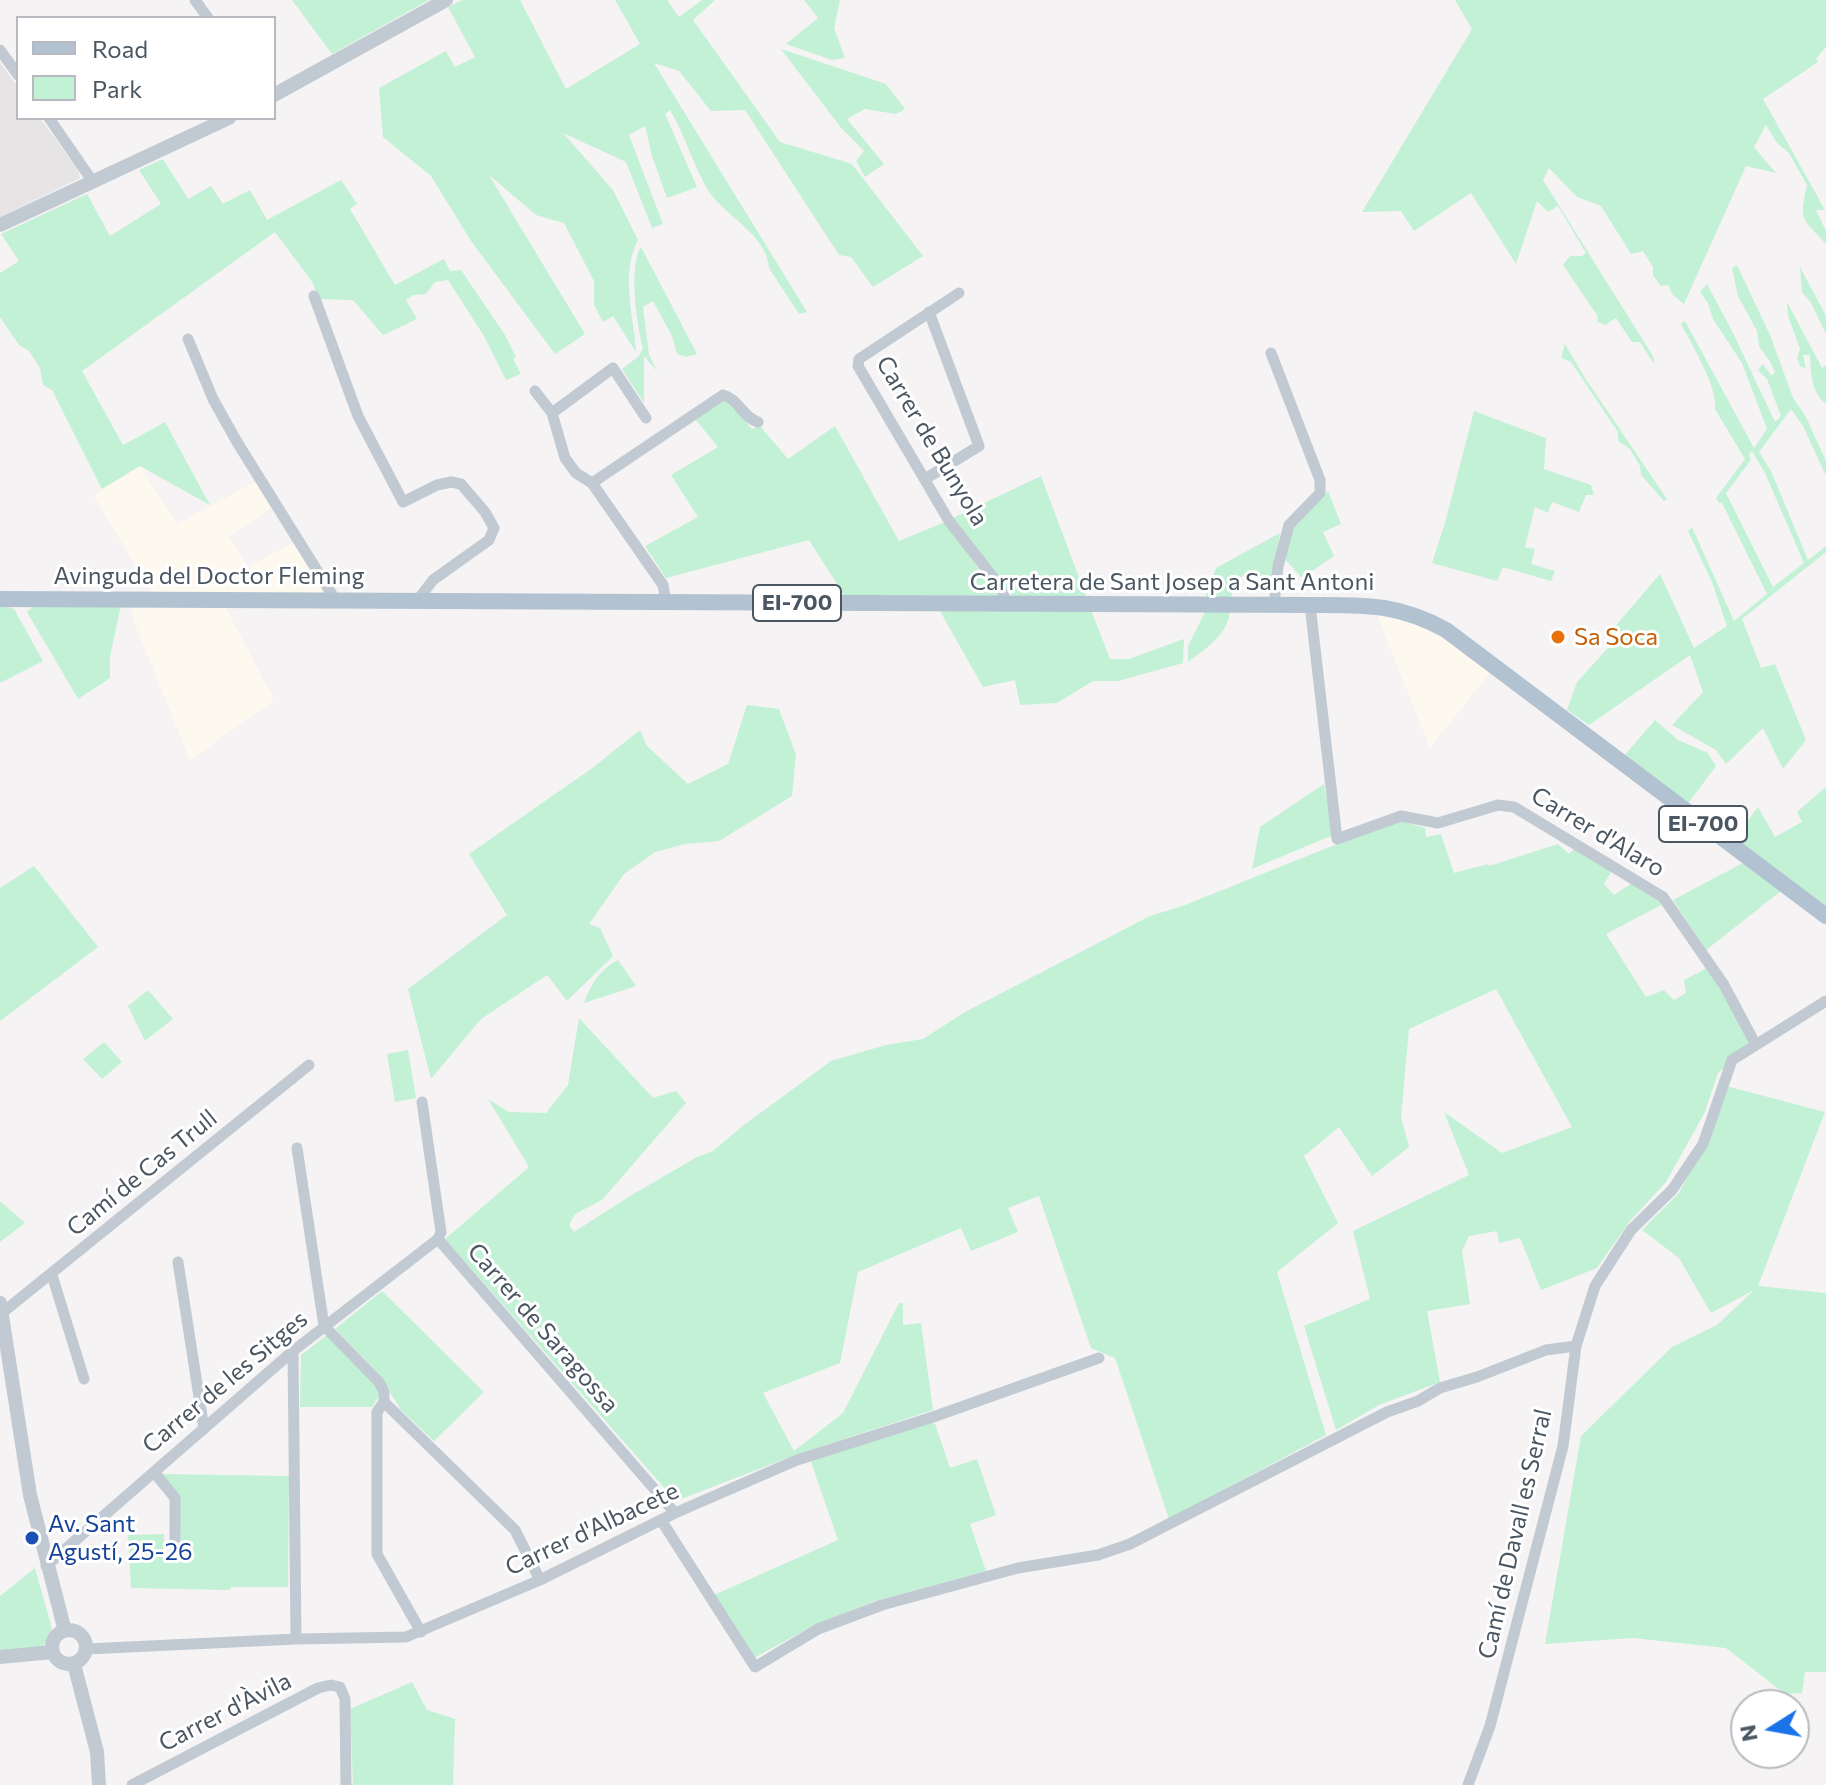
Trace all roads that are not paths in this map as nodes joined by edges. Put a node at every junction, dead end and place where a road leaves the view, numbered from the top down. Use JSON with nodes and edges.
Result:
{"nodes":[{"id":1,"x":446,"y":0,"type":"edge"},
{"id":2,"x":0,"y":50,"type":"edge"},
{"id":3,"x":16,"y":72,"type":"edge"},
{"id":4,"x":276,"y":94,"type":"edge"},
{"id":5,"x":50,"y":120,"type":"edge"},
{"id":6,"x":225,"y":120,"type":"edge"},
{"id":7,"x":93,"y":182,"type":"junction"},
{"id":8,"x":0,"y":225,"type":"edge"},
{"id":9,"x":959,"y":293,"type":"dead end"},
{"id":10,"x":314,"y":296,"type":"dead end"},
{"id":11,"x":929,"y":312,"type":"junction"},
{"id":12,"x":188,"y":339,"type":"dead end"},
{"id":13,"x":1271,"y":353,"type":"dead end"},
{"id":14,"x":535,"y":391,"type":"dead end"},
{"id":15,"x":552,"y":413,"type":"junction"},
{"id":16,"x":646,"y":418,"type":"dead end"},
{"id":17,"x":758,"y":422,"type":"dead end"},
{"id":18,"x":925,"y":479,"type":"junction"},
{"id":19,"x":592,"y":483,"type":"junction"},
{"id":20,"x":0,"y":599,"type":"edge"},
{"id":21,"x":336,"y":601,"type":"junction"},
{"id":22,"x":417,"y":601,"type":"junction"},
{"id":23,"x":666,"y":602,"type":"junction"},
{"id":24,"x":1008,"y":604,"type":"junction"},
{"id":25,"x":1274,"y":605,"type":"junction"},
{"id":26,"x":1310,"y":605,"type":"junction"},
{"id":27,"x":1826,"y":916,"type":"edge"},
{"id":28,"x":1826,"y":1001,"type":"edge"},
{"id":29,"x":1756,"y":1045,"type":"junction"},
{"id":30,"x":309,"y":1065,"type":"dead end"},
{"id":31,"x":422,"y":1102,"type":"dead end"},
{"id":32,"x":297,"y":1148,"type":"dead end"},
{"id":33,"x":438,"y":1239,"type":"junction"},
{"id":34,"x":178,"y":1262,"type":"dead end"},
{"id":35,"x":52,"y":1275,"type":"junction"},
{"id":36,"x":1,"y":1315,"type":"edge"},
{"id":37,"x":324,"y":1326,"type":"junction"},
{"id":38,"x":1576,"y":1346,"type":"junction"},
{"id":39,"x":293,"y":1351,"type":"junction"},
{"id":40,"x":1099,"y":1358,"type":"dead end"},
{"id":41,"x":84,"y":1379,"type":"dead end"},
{"id":42,"x":384,"y":1402,"type":"junction"},
{"id":43,"x":204,"y":1429,"type":"junction"},
{"id":44,"x":154,"y":1472,"type":"junction"},
{"id":45,"x":675,"y":1513,"type":"junction"},
{"id":46,"x":661,"y":1520,"type":"junction"},
{"id":47,"x":175,"y":1545,"type":"dead end"},
{"id":48,"x":46,"y":1566,"type":"junction"},
{"id":49,"x":540,"y":1580,"type":"junction"},
{"id":50,"x":65,"y":1631,"type":"junction"},
{"id":51,"x":421,"y":1632,"type":"junction"},
{"id":52,"x":296,"y":1639,"type":"junction"},
{"id":53,"x":87,"y":1649,"type":"junction"},
{"id":54,"x":53,"y":1652,"type":"junction"},
{"id":55,"x":0,"y":1657,"type":"edge"},
{"id":56,"x":74,"y":1664,"type":"junction"},
{"id":57,"x":99,"y":1785,"type":"edge"},
{"id":58,"x":132,"y":1785,"type":"edge"},
{"id":59,"x":346,"y":1785,"type":"edge"},
{"id":60,"x":1468,"y":1785,"type":"edge"}],
"edges":[{"from":1,"to":4,"type":"street"},
{"from":2,"to":3,"type":"street"},
{"from":5,"to":7,"type":"street"},
{"from":6,"to":7,"type":"street"},
{"from":7,"to":8,"type":"street"},
{"from":9,"to":11,"type":"street","name":"Carrer de Bunyola"},
{"from":10,"to":22,"type":"street"},
{"from":11,"to":18,"type":"street"},
{"from":11,"to":18,"type":"street","name":"Carrer de Bunyola"},
{"from":12,"to":21,"type":"street"},
{"from":13,"to":25,"type":"street"},
{"from":14,"to":15,"type":"street"},
{"from":15,"to":16,"type":"street"},
{"from":15,"to":19,"type":"street"},
{"from":17,"to":19,"type":"street"},
{"from":18,"to":24,"type":"street","name":"Carrer de Bunyola"},
{"from":19,"to":23,"type":"street"},
{"from":20,"to":21,"type":"main road","name":"Avinguda del Doctor Fleming","number":"EI-700"},
{"from":21,"to":22,"type":"main road","name":"Avinguda del Doctor Fleming","number":"EI-700"},
{"from":22,"to":23,"type":"main road","name":"Carretera de Sant Josep a Sant Antoni","number":"EI-700"},
{"from":23,"to":24,"type":"main road","name":"Carretera de Sant Josep a Sant Antoni","number":"EI-700"},
{"from":24,"to":25,"type":"main road","name":"Carretera de Sant Josep a Sant Antoni","number":"EI-700"},
{"from":25,"to":26,"type":"main road","name":"Carretera de Sant Josep a Sant Antoni","number":"EI-700"},
{"from":26,"to":27,"type":"main road","name":"Carretera de Sant Josep a Sant Antoni","number":"EI-700"},
{"from":26,"to":29,"type":"street","name":"Carrer d'Alaro"},
{"from":28,"to":29,"type":"street","name":"Camí de Davall es Serral"},
{"from":29,"to":38,"type":"street","name":"Camí de Davall es Serral"},
{"from":30,"to":35,"type":"street","name":"Camí de Cas Trull"},
{"from":31,"to":33,"type":"street","name":"Carrer de Saragossa"},
{"from":32,"to":37,"type":"street"},
{"from":33,"to":37,"type":"street","name":"Carrer de les Sitges"},
{"from":33,"to":45,"type":"street","name":"Carrer de Saragossa"},
{"from":34,"to":43,"type":"street"},
{"from":35,"to":36,"type":"street","name":"Camí de Cas Trull"},
{"from":35,"to":41,"type":"street"},
{"from":36,"to":48,"type":"street"},
{"from":37,"to":39,"type":"street","name":"Carrer de les Sitges"},
{"from":37,"to":42,"type":"street"},
{"from":38,"to":46,"type":"street"},
{"from":38,"to":60,"type":"street","name":"Camí de Davall es Serral"},
{"from":39,"to":43,"type":"street","name":"Carrer de les Sitges"},
{"from":39,"to":52,"type":"street"},
{"from":40,"to":45,"type":"street","name":"Carrer d'Albacete"},
{"from":42,"to":49,"type":"street"},
{"from":42,"to":51,"type":"street"},
{"from":43,"to":44,"type":"street","name":"Carrer de les Sitges"},
{"from":44,"to":47,"type":"street"},
{"from":44,"to":48,"type":"street","name":"Carrer de les Sitges"},
{"from":45,"to":46,"type":"street","name":"Carrer d'Albacete"},
{"from":46,"to":49,"type":"street","name":"Carrer d'Albacete"},
{"from":48,"to":50,"type":"street"},
{"from":49,"to":51,"type":"street","name":"Carrer d'Albacete"},
{"from":50,"to":53,"type":"street"},
{"from":50,"to":54,"type":"street"},
{"from":51,"to":52,"type":"street","name":"Carrer d'Albacete"},
{"from":52,"to":53,"type":"street","name":"Carrer d'Albacete"},
{"from":53,"to":56,"type":"street"},
{"from":54,"to":55,"type":"street"},
{"from":54,"to":56,"type":"street"},
{"from":56,"to":57,"type":"street"},
{"from":58,"to":59,"type":"street","name":"Carrer d'Àvila"}]}
